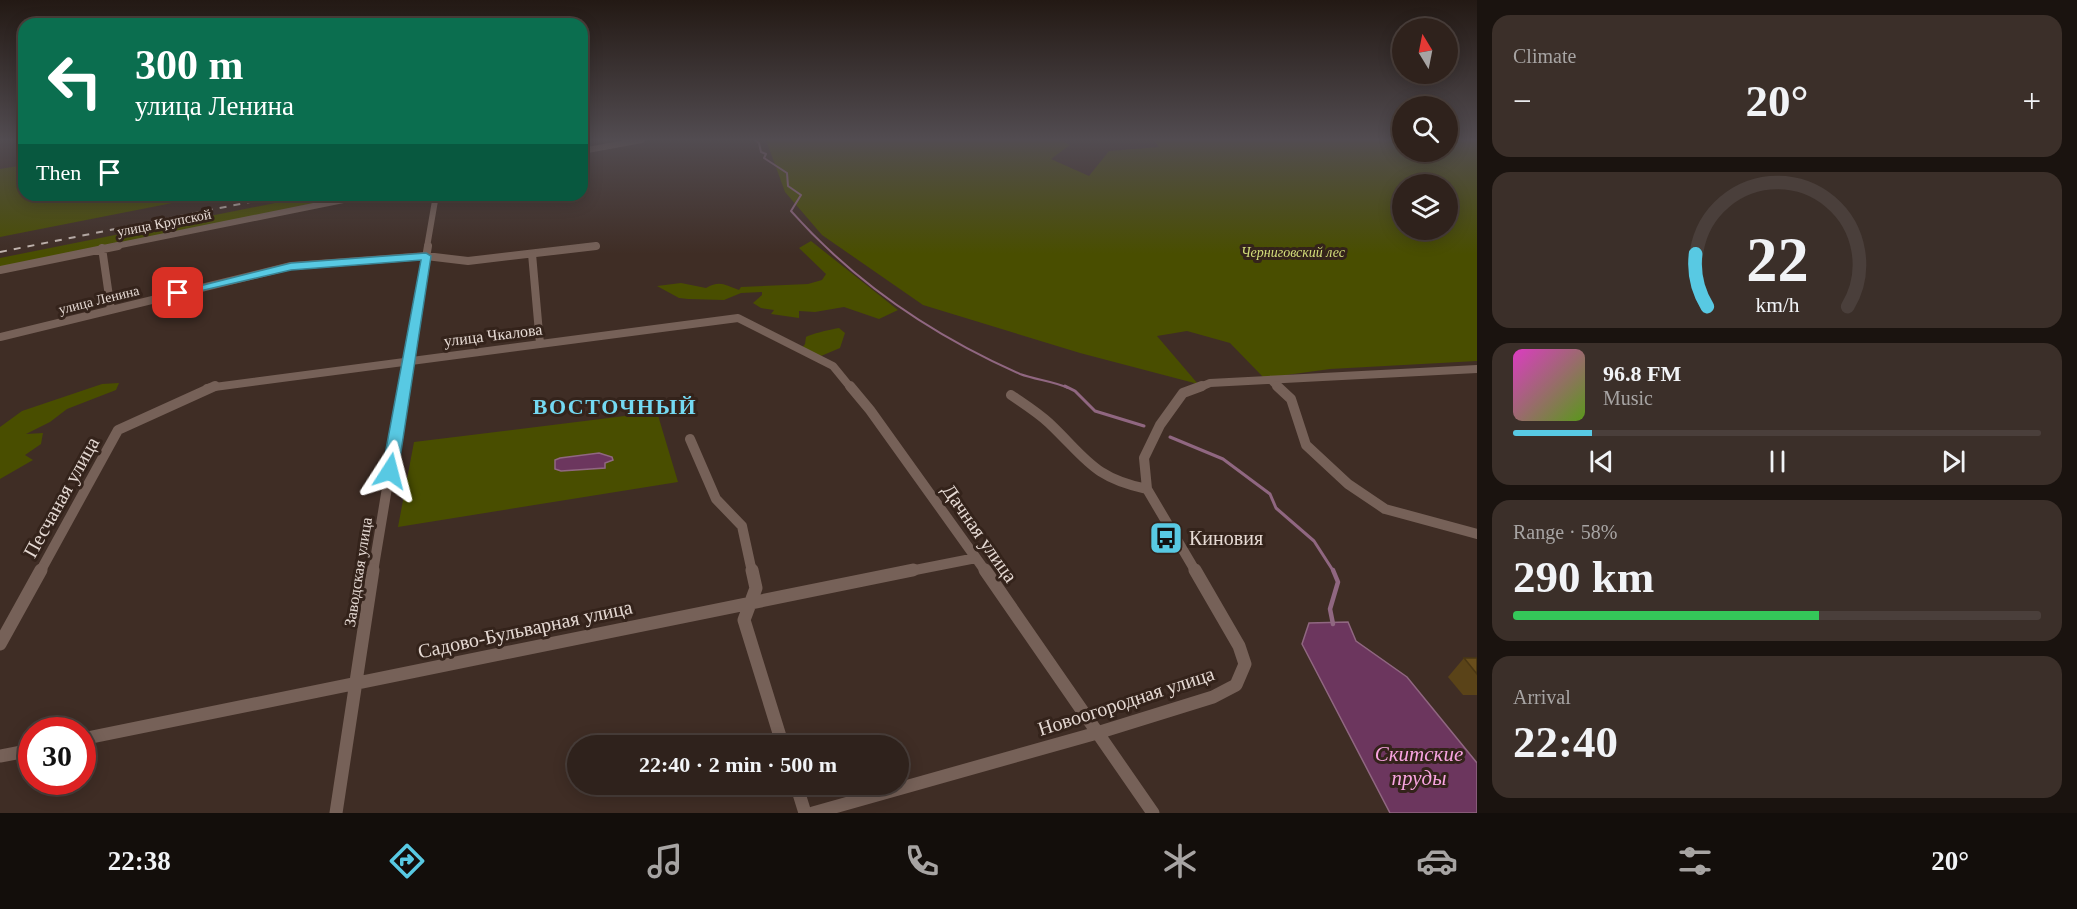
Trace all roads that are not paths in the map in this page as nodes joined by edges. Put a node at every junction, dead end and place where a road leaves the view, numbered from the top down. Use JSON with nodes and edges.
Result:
{"nodes":[{"id":1,"x":338,"y":201,"type":"edge"},
{"id":2,"x":435,"y":201,"type":"edge"},
{"id":3,"x":596,"y":246,"type":"dead end"},
{"id":4,"x":102,"y":248,"type":"junction"},
{"id":5,"x":532,"y":254,"type":"junction"},
{"id":6,"x":426,"y":256,"type":"junction"},
{"id":7,"x":0,"y":270,"type":"edge"},
{"id":8,"x":111,"y":310,"type":"junction"},
{"id":9,"x":738,"y":318,"type":"joint"},
{"id":10,"x":0,"y":337,"type":"edge"},
{"id":11,"x":540,"y":344,"type":"junction"},
{"id":12,"x":408,"y":361,"type":"junction"},
{"id":13,"x":1477,"y":369,"type":"edge"},
{"id":14,"x":1271,"y":380,"type":"junction"},
{"id":15,"x":1011,"y":395,"type":"dead end"},
{"id":16,"x":118,"y":430,"type":"joint"},
{"id":17,"x":690,"y":439,"type":"dead end"},
{"id":18,"x":1147,"y":489,"type":"junction"},
{"id":19,"x":1477,"y":534,"type":"edge"},
{"id":20,"x":976,"y":558,"type":"junction"},
{"id":21,"x":750,"y":602,"type":"junction"},
{"id":22,"x":0,"y":644,"type":"edge"},
{"id":23,"x":354,"y":686,"type":"junction"},
{"id":24,"x":1096,"y":733,"type":"junction"},
{"id":25,"x":780,"y":735,"type":"edge"},
{"id":26,"x":96,"y":736,"type":"edge"},
{"id":27,"x":18,"y":753,"type":"edge"},
{"id":28,"x":0,"y":756,"type":"edge"},
{"id":29,"x":799,"y":795,"type":"edge"},
{"id":30,"x":336,"y":813,"type":"edge"},
{"id":31,"x":805,"y":813,"type":"edge"},
{"id":32,"x":813,"y":813,"type":"edge"},
{"id":33,"x":1153,"y":813,"type":"edge"}],
"edges":[{"from":1,"to":4,"type":"street","name":"улица Крупской"},
{"from":2,"to":6,"type":"street","name":"Заводская улица"},
{"from":3,"to":5,"type":"street","name":"улица Ленина"},
{"from":4,"to":7,"type":"street","name":"улица Крупской"},
{"from":4,"to":8,"type":"street"},
{"from":5,"to":6,"type":"street","name":"улица Ленина"},
{"from":5,"to":11,"type":"street"},
{"from":6,"to":8,"type":"street","name":"улица Ленина"},
{"from":6,"to":12,"type":"street","name":"Заводская улица"},
{"from":8,"to":10,"type":"street","name":"улица Ленина"},
{"from":9,"to":11,"type":"street","name":"улица Чкалова"},
{"from":9,"to":20,"type":"street","name":"Дачная улица"},
{"from":11,"to":12,"type":"street","name":"улица Чкалова"},
{"from":12,"to":16,"type":"street","name":"улица Чкалова"},
{"from":12,"to":23,"type":"street","name":"Заводская улица"},
{"from":13,"to":14,"type":"street"},
{"from":14,"to":18,"type":"street","name":"Новоогородная улица"},
{"from":14,"to":19,"type":"street"},
{"from":15,"to":18,"type":"street"},
{"from":16,"to":22,"type":"street","name":"Песчаная улица"},
{"from":17,"to":21,"type":"street"},
{"from":18,"to":24,"type":"street","name":"Новоогородная улица"},
{"from":20,"to":21,"type":"street","name":"Садово-Бульварная улица"},
{"from":20,"to":24,"type":"street","name":"Дачная улица"},
{"from":21,"to":23,"type":"street","name":"Садово-Бульварная улица"},
{"from":21,"to":25,"type":"street"},
{"from":23,"to":26,"type":"street","name":"Садово-Бульварная улица"},
{"from":23,"to":30,"type":"street","name":"Заводская улица"},
{"from":24,"to":32,"type":"street","name":"Новоогородная улица"},
{"from":24,"to":33,"type":"street","name":"Дачная улица"},
{"from":27,"to":28,"type":"street"},
{"from":29,"to":31,"type":"street"}]}
